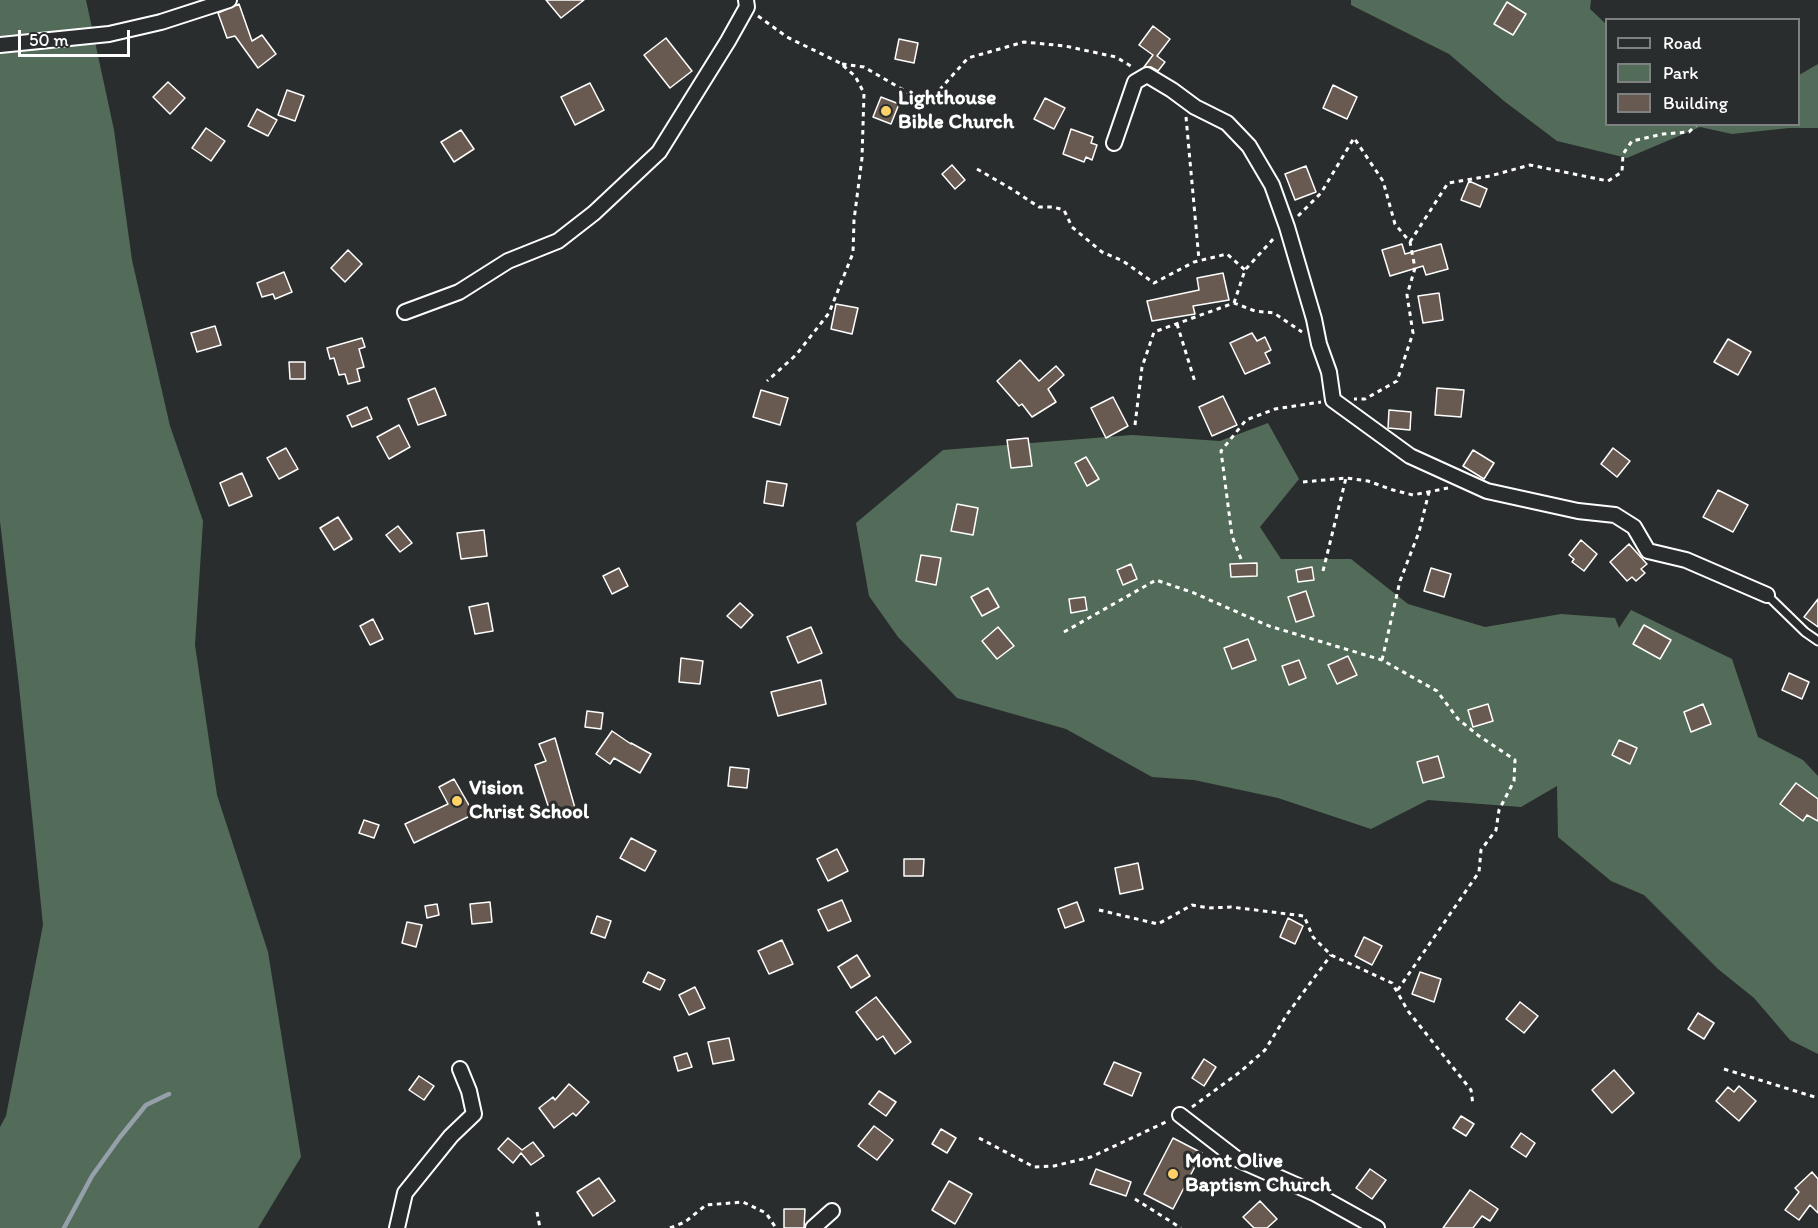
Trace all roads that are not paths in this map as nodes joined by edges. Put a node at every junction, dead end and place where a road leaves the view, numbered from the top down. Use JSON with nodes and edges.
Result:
{"nodes":[{"id":1,"x":229,"y":0,"type":"edge"},
{"id":2,"x":746,"y":3,"type":"edge"},
{"id":3,"x":0,"y":45,"type":"edge"},
{"id":4,"x":1114,"y":143,"type":"dead end"},
{"id":5,"x":405,"y":312,"type":"dead end"},
{"id":6,"x":1767,"y":595,"type":"joint"},
{"id":7,"x":1818,"y":641,"type":"edge"},
{"id":8,"x":460,"y":1069,"type":"dead end"},
{"id":9,"x":1180,"y":1115,"type":"road end"},
{"id":10,"x":832,"y":1211,"type":"dead end"},
{"id":11,"x":397,"y":1228,"type":"edge"},
{"id":12,"x":813,"y":1228,"type":"edge"},
{"id":13,"x":1377,"y":1228,"type":"edge"}],
"edges":[{"from":1,"to":3,"type":"street"},
{"from":2,"to":5,"type":"street"},
{"from":4,"to":6,"type":"street"},
{"from":6,"to":7,"type":"lane"},
{"from":8,"to":11,"type":"street"},
{"from":9,"to":13,"type":"street"},
{"from":10,"to":12,"type":"street"}]}
